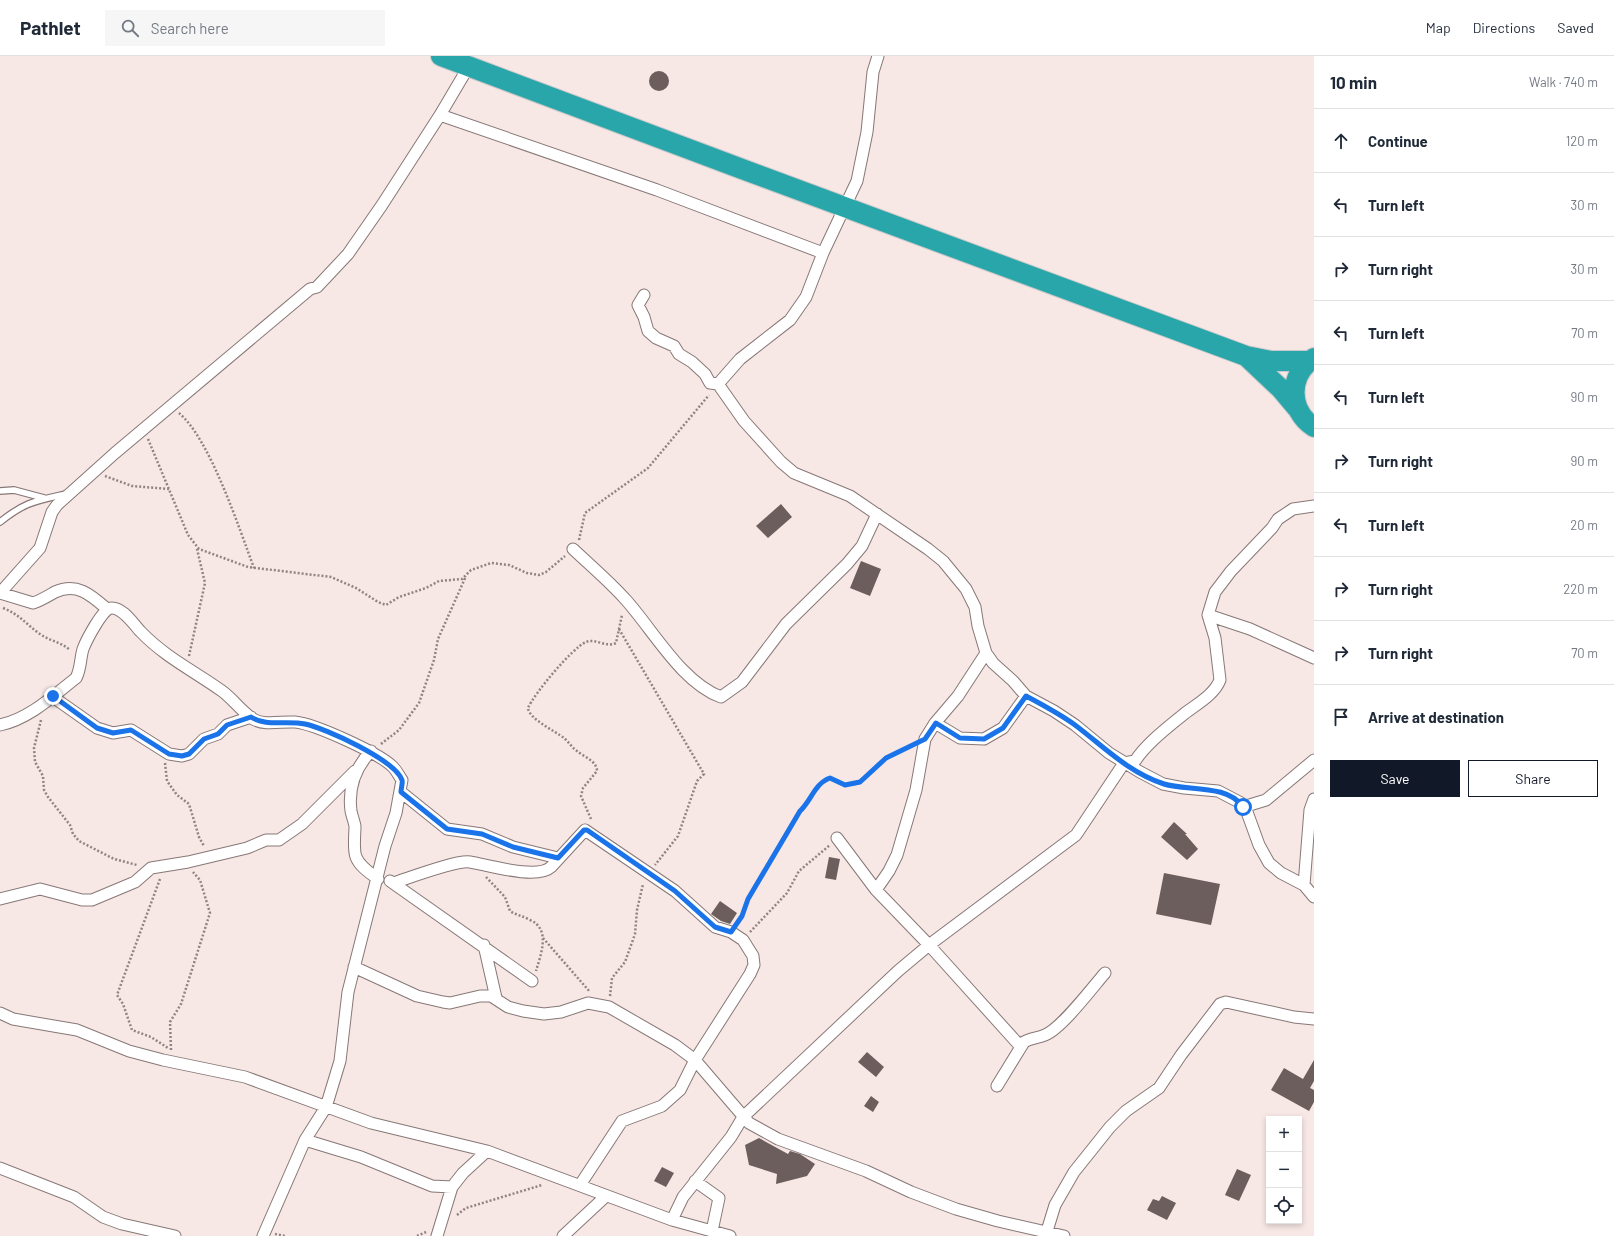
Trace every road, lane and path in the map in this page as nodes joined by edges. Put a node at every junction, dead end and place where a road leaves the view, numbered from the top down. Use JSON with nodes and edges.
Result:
{"nodes":[{"id":1,"x":441,"y":56,"type":"edge"},
{"id":2,"x":878,"y":56,"type":"edge"},
{"id":3,"x":469,"y":66,"type":"junction"},
{"id":4,"x":440,"y":115,"type":"junction"},
{"id":5,"x":846,"y":206,"type":"junction"},
{"id":6,"x":823,"y":253,"type":"junction"},
{"id":7,"x":644,"y":295,"type":"dead end"},
{"id":8,"x":1246,"y":356,"type":"junction"},
{"id":9,"x":1312,"y":359,"type":"edge"},
{"id":10,"x":718,"y":384,"type":"junction"},
{"id":11,"x":171,"y":406,"type":"junction"},
{"id":12,"x":1297,"y":408,"type":"junction"},
{"id":13,"x":1314,"y":427,"type":"edge"},
{"id":14,"x":144,"y":430,"type":"junction"},
{"id":15,"x":93,"y":472,"type":"junction"},
{"id":16,"x":169,"y":489,"type":"junction"},
{"id":17,"x":0,"y":491,"type":"edge"},
{"id":18,"x":70,"y":493,"type":"junction"},
{"id":19,"x":44,"y":498,"type":"junction"},
{"id":20,"x":1314,"y":506,"type":"edge"},
{"id":21,"x":877,"y":514,"type":"junction"},
{"id":22,"x":0,"y":522,"type":"edge"},
{"id":23,"x":198,"y":549,"type":"junction"},
{"id":24,"x":573,"y":549,"type":"junction"},
{"id":25,"x":254,"y":568,"type":"junction"},
{"id":26,"x":468,"y":573,"type":"junction"},
{"id":27,"x":0,"y":593,"type":"edge"},
{"id":28,"x":626,"y":600,"type":"junction"},
{"id":29,"x":0,"y":607,"type":"edge"},
{"id":30,"x":107,"y":609,"type":"junction"},
{"id":31,"x":1208,"y":615,"type":"junction"},
{"id":32,"x":619,"y":629,"type":"junction"},
{"id":33,"x":986,"y":654,"type":"junction"},
{"id":34,"x":1314,"y":658,"type":"edge"},
{"id":35,"x":81,"y":666,"type":"junction"},
{"id":36,"x":187,"y":668,"type":"junction"},
{"id":37,"x":1026,"y":696,"type":"junction"},
{"id":38,"x":49,"y":699,"type":"junction"},
{"id":39,"x":251,"y":717,"type":"junction"},
{"id":40,"x":936,"y":723,"type":"junction"},
{"id":41,"x":0,"y":725,"type":"edge"},
{"id":42,"x":925,"y":739,"type":"junction"},
{"id":43,"x":164,"y":750,"type":"junction"},
{"id":44,"x":371,"y":752,"type":"junction"},
{"id":45,"x":1314,"y":760,"type":"edge"},
{"id":46,"x":1124,"y":763,"type":"junction"},
{"id":47,"x":355,"y":771,"type":"junction"},
{"id":48,"x":401,"y":792,"type":"junction"},
{"id":49,"x":1314,"y":799,"type":"edge"},
{"id":50,"x":1243,"y":807,"type":"junction"},
{"id":51,"x":837,"y":838,"type":"joint"},
{"id":52,"x":600,"y":840,"type":"junction"},
{"id":53,"x":212,"y":856,"type":"junction"},
{"id":54,"x":558,"y":858,"type":"junction"},
{"id":55,"x":167,"y":865,"type":"junction"},
{"id":56,"x":483,"y":865,"type":"junction"},
{"id":57,"x":151,"y":868,"type":"junction"},
{"id":58,"x":648,"y":873,"type":"junction"},
{"id":59,"x":379,"y":876,"type":"junction"},
{"id":60,"x":393,"y":883,"type":"junction"},
{"id":61,"x":1304,"y":885,"type":"junction"},
{"id":62,"x":876,"y":890,"type":"junction"},
{"id":63,"x":1314,"y":897,"type":"edge"},
{"id":64,"x":0,"y":899,"type":"edge"},
{"id":65,"x":731,"y":932,"type":"junction"},
{"id":66,"x":543,"y":938,"type":"junction"},
{"id":67,"x":743,"y":940,"type":"junction"},
{"id":68,"x":930,"y":944,"type":"junction"},
{"id":69,"x":484,"y":945,"type":"junction"},
{"id":70,"x":354,"y":967,"type":"junction"},
{"id":71,"x":1105,"y":973,"type":"dead end"},
{"id":72,"x":532,"y":981,"type":"joint"},
{"id":73,"x":496,"y":998,"type":"junction"},
{"id":74,"x":606,"y":1006,"type":"junction"},
{"id":75,"x":0,"y":1013,"type":"edge"},
{"id":76,"x":1314,"y":1019,"type":"edge"},
{"id":77,"x":1020,"y":1046,"type":"junction"},
{"id":78,"x":171,"y":1050,"type":"junction"},
{"id":79,"x":694,"y":1060,"type":"junction"},
{"id":80,"x":187,"y":1065,"type":"junction"},
{"id":81,"x":997,"y":1086,"type":"dead end"},
{"id":82,"x":326,"y":1107,"type":"junction"},
{"id":83,"x":743,"y":1117,"type":"junction"},
{"id":84,"x":305,"y":1140,"type":"junction"},
{"id":85,"x":487,"y":1151,"type":"junction"},
{"id":86,"x":0,"y":1168,"type":"edge"},
{"id":87,"x":562,"y":1178,"type":"junction"},
{"id":88,"x":695,"y":1181,"type":"junction"},
{"id":89,"x":580,"y":1186,"type":"junction"},
{"id":90,"x":452,"y":1187,"type":"junction"},
{"id":91,"x":606,"y":1196,"type":"junction"},
{"id":92,"x":672,"y":1220,"type":"junction"},
{"id":93,"x":438,"y":1231,"type":"edge"},
{"id":94,"x":712,"y":1231,"type":"junction"},
{"id":95,"x":1047,"y":1231,"type":"junction"},
{"id":96,"x":175,"y":1236,"type":"edge"},
{"id":97,"x":263,"y":1236,"type":"edge"},
{"id":98,"x":563,"y":1236,"type":"edge"},
{"id":99,"x":730,"y":1236,"type":"edge"},
{"id":100,"x":1064,"y":1236,"type":"edge"}],
"edges":[{"from":1,"to":3,"type":"highway"},
{"from":2,"to":5,"type":"street"},
{"from":3,"to":4,"type":"street"},
{"from":3,"to":5,"type":"highway"},
{"from":4,"to":6,"type":"street"},
{"from":4,"to":11,"type":"street"},
{"from":5,"to":6,"type":"street"},
{"from":5,"to":8,"type":"highway"},
{"from":6,"to":10,"type":"street"},
{"from":7,"to":10,"type":"street"},
{"from":8,"to":9,"type":"highway"},
{"from":8,"to":12,"type":"highway"},
{"from":9,"to":12,"type":"highway"},
{"from":10,"to":21,"type":"street"},
{"from":10,"to":24,"type":"path"},
{"from":11,"to":14,"type":"street"},
{"from":11,"to":25,"type":"path"},
{"from":12,"to":13,"type":"highway"},
{"from":14,"to":15,"type":"street"},
{"from":14,"to":16,"type":"path"},
{"from":15,"to":16,"type":"path"},
{"from":15,"to":18,"type":"street"},
{"from":16,"to":23,"type":"path"},
{"from":17,"to":19,"type":"lane"},
{"from":18,"to":19,"type":"lane"},
{"from":18,"to":27,"type":"street"},
{"from":19,"to":22,"type":"lane"},
{"from":20,"to":31,"type":"street"},
{"from":21,"to":28,"type":"street"},
{"from":21,"to":33,"type":"street"},
{"from":23,"to":25,"type":"path"},
{"from":23,"to":36,"type":"path"},
{"from":24,"to":26,"type":"path"},
{"from":24,"to":28,"type":"street"},
{"from":25,"to":26,"type":"path"},
{"from":26,"to":44,"type":"path"},
{"from":27,"to":30,"type":"street"},
{"from":28,"to":32,"type":"path"},
{"from":29,"to":35,"type":"path"},
{"from":30,"to":35,"type":"street"},
{"from":30,"to":36,"type":"street"},
{"from":31,"to":34,"type":"street"},
{"from":31,"to":46,"type":"street"},
{"from":32,"to":52,"type":"path"},
{"from":32,"to":58,"type":"path"},
{"from":33,"to":37,"type":"street"},
{"from":33,"to":40,"type":"street"},
{"from":35,"to":38,"type":"street"},
{"from":36,"to":39,"type":"street"},
{"from":37,"to":40,"type":"street"},
{"from":37,"to":46,"type":"street"},
{"from":38,"to":41,"type":"street"},
{"from":38,"to":43,"type":"street"},
{"from":38,"to":57,"type":"path"},
{"from":39,"to":43,"type":"street"},
{"from":39,"to":44,"type":"street"},
{"from":40,"to":42,"type":"street"},
{"from":42,"to":62,"type":"street"},
{"from":42,"to":65,"type":"path"},
{"from":43,"to":53,"type":"path"},
{"from":44,"to":47,"type":"street"},
{"from":44,"to":48,"type":"street"},
{"from":45,"to":50,"type":"street"},
{"from":46,"to":50,"type":"street"},
{"from":46,"to":68,"type":"street"},
{"from":47,"to":53,"type":"street"},
{"from":47,"to":59,"type":"street"},
{"from":48,"to":54,"type":"street"},
{"from":48,"to":59,"type":"street"},
{"from":49,"to":61,"type":"street"},
{"from":50,"to":61,"type":"street"},
{"from":51,"to":62,"type":"street"},
{"from":51,"to":67,"type":"path"},
{"from":52,"to":54,"type":"street"},
{"from":52,"to":58,"type":"street"},
{"from":53,"to":55,"type":"street"},
{"from":54,"to":56,"type":"street"},
{"from":55,"to":57,"type":"street"},
{"from":55,"to":78,"type":"path"},
{"from":55,"to":78,"type":"path"},
{"from":56,"to":60,"type":"street"},
{"from":56,"to":66,"type":"path"},
{"from":57,"to":64,"type":"street"},
{"from":58,"to":65,"type":"street"},
{"from":58,"to":74,"type":"path"},
{"from":59,"to":60,"type":"street"},
{"from":59,"to":70,"type":"street"},
{"from":60,"to":69,"type":"street"},
{"from":61,"to":63,"type":"street"},
{"from":62,"to":68,"type":"street"},
{"from":65,"to":67,"type":"street"},
{"from":66,"to":72,"type":"path"},
{"from":66,"to":74,"type":"path"},
{"from":67,"to":79,"type":"street"},
{"from":68,"to":77,"type":"street"},
{"from":68,"to":83,"type":"street"},
{"from":69,"to":72,"type":"street"},
{"from":69,"to":73,"type":"street"},
{"from":70,"to":73,"type":"street"},
{"from":70,"to":82,"type":"street"},
{"from":71,"to":77,"type":"street"},
{"from":73,"to":74,"type":"street"},
{"from":74,"to":79,"type":"street"},
{"from":75,"to":80,"type":"street"},
{"from":76,"to":95,"type":"street"},
{"from":77,"to":81,"type":"street"},
{"from":78,"to":80,"type":"path"},
{"from":79,"to":83,"type":"street"},
{"from":79,"to":89,"type":"street"},
{"from":80,"to":82,"type":"street"},
{"from":82,"to":84,"type":"street"},
{"from":82,"to":85,"type":"street"},
{"from":83,"to":88,"type":"street"},
{"from":83,"to":95,"type":"street"},
{"from":84,"to":90,"type":"street"},
{"from":84,"to":97,"type":"street"},
{"from":85,"to":87,"type":"street"},
{"from":85,"to":90,"type":"street"},
{"from":86,"to":96,"type":"street"},
{"from":87,"to":89,"type":"street"},
{"from":87,"to":93,"type":"path"},
{"from":88,"to":92,"type":"street"},
{"from":88,"to":94,"type":"street"},
{"from":89,"to":91,"type":"street"},
{"from":90,"to":93,"type":"street"},
{"from":91,"to":92,"type":"street"},
{"from":91,"to":98,"type":"street"},
{"from":92,"to":94,"type":"street"},
{"from":94,"to":99,"type":"street"},
{"from":95,"to":100,"type":"street"}]}
